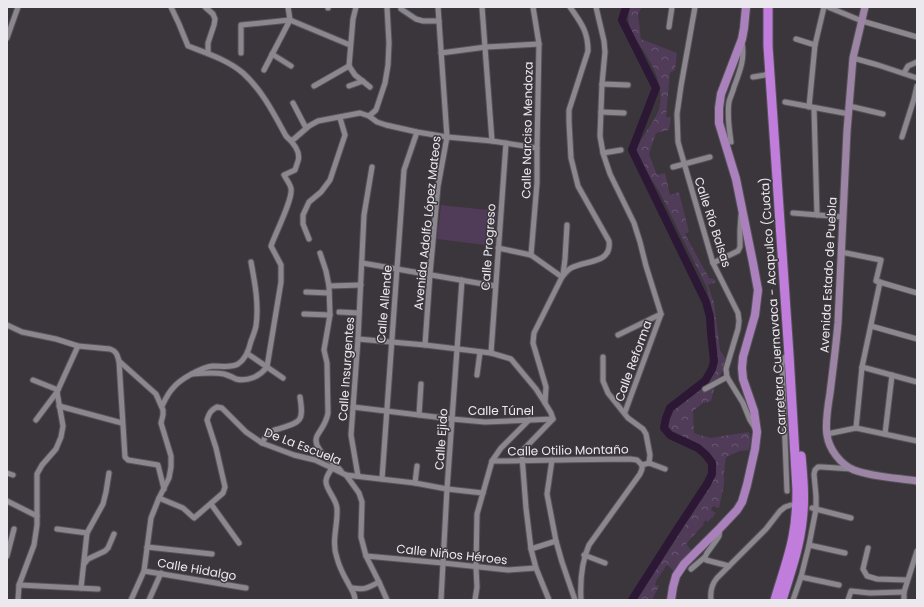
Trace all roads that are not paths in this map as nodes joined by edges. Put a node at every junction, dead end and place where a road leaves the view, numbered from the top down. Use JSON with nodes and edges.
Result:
{"nodes":[{"id":1,"x":18,"y":7,"type":"edge"},
{"id":2,"x":171,"y":7,"type":"edge"},
{"id":3,"x":205,"y":7,"type":"edge"},
{"id":4,"x":288,"y":7,"type":"edge"},
{"id":5,"x":356,"y":7,"type":"edge"},
{"id":6,"x":387,"y":7,"type":"edge"},
{"id":7,"x":438,"y":7,"type":"edge"},
{"id":8,"x":482,"y":7,"type":"edge"},
{"id":9,"x":533,"y":7,"type":"edge"},
{"id":10,"x":570,"y":7,"type":"edge"},
{"id":11,"x":596,"y":7,"type":"edge"},
{"id":12,"x":672,"y":7,"type":"edge"},
{"id":13,"x":695,"y":7,"type":"edge"},
{"id":14,"x":746,"y":7,"type":"edge"},
{"id":15,"x":768,"y":7,"type":"edge"},
{"id":16,"x":773,"y":7,"type":"edge"},
{"id":17,"x":824,"y":7,"type":"edge"},
{"id":18,"x":828,"y":7,"type":"edge"},
{"id":19,"x":865,"y":7,"type":"edge"},
{"id":20,"x":401,"y":9,"type":"dead end"},
{"id":21,"x":290,"y":20,"type":"junction"},
{"id":22,"x":862,"y":20,"type":"junction"},
{"id":23,"x":438,"y":21,"type":"junction"},
{"id":24,"x":669,"y":27,"type":"dead end"},
{"id":25,"x":917,"y":37,"type":"edge"},
{"id":26,"x":7,"y":38,"type":"edge"},
{"id":27,"x":742,"y":39,"type":"junction"},
{"id":28,"x":796,"y":39,"type":"dead end"},
{"id":29,"x":539,"y":44,"type":"junction"},
{"id":30,"x":350,"y":45,"type":"junction"},
{"id":31,"x":816,"y":45,"type":"junction"},
{"id":32,"x":486,"y":48,"type":"junction"},
{"id":33,"x":208,"y":53,"type":"junction"},
{"id":34,"x":241,"y":53,"type":"dead end"},
{"id":35,"x":441,"y":53,"type":"junction"},
{"id":36,"x":272,"y":54,"type":"junction"},
{"id":37,"x":853,"y":58,"type":"junction"},
{"id":38,"x":917,"y":62,"type":"edge"},
{"id":39,"x":291,"y":66,"type":"dead end"},
{"id":40,"x":349,"y":66,"type":"junction"},
{"id":41,"x":264,"y":70,"type":"dead end"},
{"id":42,"x":770,"y":72,"type":"junction"},
{"id":43,"x":904,"y":73,"type":"junction"},
{"id":44,"x":753,"y":77,"type":"dead end"},
{"id":45,"x":917,"y":78,"type":"edge"},
{"id":46,"x":363,"y":81,"type":"junction"},
{"id":47,"x":602,"y":84,"type":"junction"},
{"id":48,"x":314,"y":86,"type":"dead end"},
{"id":49,"x":349,"y":86,"type":"dead end"},
{"id":50,"x":628,"y":86,"type":"dead end"},
{"id":51,"x":917,"y":86,"type":"edge"},
{"id":52,"x":370,"y":87,"type":"dead end"},
{"id":53,"x":785,"y":102,"type":"dead end"},
{"id":54,"x":293,"y":103,"type":"dead end"},
{"id":55,"x":849,"y":106,"type":"junction"},
{"id":56,"x":811,"y":107,"type":"junction"},
{"id":57,"x":601,"y":112,"type":"junction"},
{"id":58,"x":624,"y":113,"type":"dead end"},
{"id":59,"x":849,"y":114,"type":"junction"},
{"id":60,"x":883,"y":114,"type":"dead end"},
{"id":61,"x":369,"y":116,"type":"junction"},
{"id":62,"x":340,"y":118,"type":"junction"},
{"id":63,"x":306,"y":128,"type":"junction"},
{"id":64,"x":416,"y":132,"type":"junction"},
{"id":65,"x":446,"y":137,"type":"junction"},
{"id":66,"x":902,"y":137,"type":"dead end"},
{"id":67,"x":291,"y":140,"type":"junction"},
{"id":68,"x":492,"y":141,"type":"junction"},
{"id":69,"x":732,"y":142,"type":"dead end"},
{"id":70,"x":506,"y":143,"type":"junction"},
{"id":71,"x":537,"y":148,"type":"junction"},
{"id":72,"x":621,"y":150,"type":"dead end"},
{"id":73,"x":603,"y":153,"type":"junction"},
{"id":74,"x":710,"y":157,"type":"dead end"},
{"id":75,"x":684,"y":165,"type":"junction"},
{"id":76,"x":372,"y":167,"type":"dead end"},
{"id":77,"x":673,"y":167,"type":"dead end"},
{"id":78,"x":742,"y":208,"type":"junction"},
{"id":79,"x":793,"y":213,"type":"dead end"},
{"id":80,"x":817,"y":214,"type":"junction"},
{"id":81,"x":843,"y":216,"type":"junction"},
{"id":82,"x":566,"y":225,"type":"dead end"},
{"id":83,"x":309,"y":238,"type":"dead end"},
{"id":84,"x":498,"y":248,"type":"junction"},
{"id":85,"x":841,"y":252,"type":"junction"},
{"id":86,"x":320,"y":253,"type":"dead end"},
{"id":87,"x":531,"y":254,"type":"junction"},
{"id":88,"x":251,"y":262,"type":"dead end"},
{"id":89,"x":362,"y":262,"type":"junction"},
{"id":90,"x":713,"y":263,"type":"junction"},
{"id":91,"x":397,"y":269,"type":"junction"},
{"id":92,"x":430,"y":274,"type":"junction"},
{"id":93,"x":563,"y":277,"type":"junction"},
{"id":94,"x":462,"y":280,"type":"junction"},
{"id":95,"x":880,"y":282,"type":"junction"},
{"id":96,"x":329,"y":286,"type":"junction"},
{"id":97,"x":361,"y":286,"type":"junction"},
{"id":98,"x":495,"y":286,"type":"junction"},
{"id":99,"x":306,"y":292,"type":"dead end"},
{"id":100,"x":329,"y":292,"type":"junction"},
{"id":101,"x":917,"y":293,"type":"edge"},
{"id":102,"x":339,"y":312,"type":"dead end"},
{"id":103,"x":359,"y":313,"type":"junction"},
{"id":104,"x":304,"y":314,"type":"dead end"},
{"id":105,"x":661,"y":314,"type":"junction"},
{"id":106,"x":330,"y":315,"type":"junction"},
{"id":107,"x":7,"y":325,"type":"edge"},
{"id":108,"x":871,"y":326,"type":"junction"},
{"id":109,"x":618,"y":335,"type":"dead end"},
{"id":110,"x":358,"y":339,"type":"junction"},
{"id":111,"x":917,"y":339,"type":"edge"},
{"id":112,"x":391,"y":342,"type":"junction"},
{"id":113,"x":425,"y":345,"type":"junction"},
{"id":114,"x":78,"y":346,"type":"junction"},
{"id":115,"x":457,"y":349,"type":"junction"},
{"id":116,"x":480,"y":352,"type":"junction"},
{"id":117,"x":491,"y":353,"type":"junction"},
{"id":118,"x":248,"y":354,"type":"junction"},
{"id":119,"x":789,"y":355,"type":"junction"},
{"id":120,"x":603,"y":357,"type":"dead end"},
{"id":121,"x":118,"y":361,"type":"junction"},
{"id":122,"x":267,"y":367,"type":"junction"},
{"id":123,"x":862,"y":367,"type":"junction"},
{"id":124,"x":192,"y":374,"type":"junction"},
{"id":125,"x":477,"y":375,"type":"dead end"},
{"id":126,"x":892,"y":375,"type":"junction"},
{"id":127,"x":727,"y":377,"type":"junction"},
{"id":128,"x":283,"y":378,"type":"dead end"},
{"id":129,"x":33,"y":380,"type":"dead end"},
{"id":130,"x":917,"y":382,"type":"edge"},
{"id":131,"x":421,"y":384,"type":"dead end"},
{"id":132,"x":705,"y":389,"type":"dead end"},
{"id":133,"x":58,"y":391,"type":"junction"},
{"id":134,"x":300,"y":397,"type":"dead end"},
{"id":135,"x":546,"y":403,"type":"junction"},
{"id":136,"x":59,"y":406,"type":"junction"},
{"id":137,"x":162,"y":406,"type":"junction"},
{"id":138,"x":353,"y":407,"type":"junction"},
{"id":139,"x":386,"y":411,"type":"junction"},
{"id":140,"x":624,"y":412,"type":"junction"},
{"id":141,"x":419,"y":415,"type":"junction"},
{"id":142,"x":452,"y":419,"type":"junction"},
{"id":143,"x":553,"y":419,"type":"junction"},
{"id":144,"x":36,"y":420,"type":"dead end"},
{"id":145,"x":529,"y":420,"type":"junction"},
{"id":146,"x":122,"y":423,"type":"junction"},
{"id":147,"x":856,"y":428,"type":"junction"},
{"id":148,"x":757,"y":432,"type":"junction"},
{"id":149,"x":827,"y":434,"type":"junction"},
{"id":150,"x":885,"y":434,"type":"junction"},
{"id":151,"x":917,"y":434,"type":"edge"},
{"id":152,"x":917,"y":441,"type":"edge"},
{"id":153,"x":262,"y":443,"type":"junction"},
{"id":154,"x":552,"y":460,"type":"junction"},
{"id":155,"x":492,"y":461,"type":"junction"},
{"id":156,"x":523,"y":461,"type":"junction"},
{"id":157,"x":649,"y":462,"type":"junction"},
{"id":158,"x":642,"y":465,"type":"junction"},
{"id":159,"x":417,"y":466,"type":"dead end"},
{"id":160,"x":332,"y":468,"type":"junction"},
{"id":161,"x":665,"y":469,"type":"dead end"},
{"id":162,"x":853,"y":470,"type":"junction"},
{"id":163,"x":7,"y":473,"type":"edge"},
{"id":164,"x":109,"y":473,"type":"dead end"},
{"id":165,"x":344,"y":473,"type":"junction"},
{"id":166,"x":13,"y":475,"type":"dead end"},
{"id":167,"x":358,"y":476,"type":"junction"},
{"id":168,"x":382,"y":478,"type":"junction"},
{"id":169,"x":917,"y":481,"type":"edge"},
{"id":170,"x":415,"y":483,"type":"junction"},
{"id":171,"x":164,"y":489,"type":"junction"},
{"id":172,"x":447,"y":489,"type":"junction"},
{"id":173,"x":787,"y":491,"type":"dead end"},
{"id":174,"x":483,"y":493,"type":"junction"},
{"id":175,"x":159,"y":498,"type":"junction"},
{"id":176,"x":7,"y":501,"type":"edge"},
{"id":177,"x":211,"y":504,"type":"junction"},
{"id":178,"x":791,"y":505,"type":"dead end"},
{"id":179,"x":814,"y":509,"type":"junction"},
{"id":180,"x":37,"y":516,"type":"junction"},
{"id":181,"x":851,"y":518,"type":"dead end"},
{"id":182,"x":14,"y":528,"type":"dead end"},
{"id":183,"x":720,"y":528,"type":"junction"},
{"id":184,"x":57,"y":529,"type":"dead end"},
{"id":185,"x":87,"y":533,"type":"junction"},
{"id":186,"x":114,"y":534,"type":"dead end"},
{"id":187,"x":556,"y":541,"type":"junction"},
{"id":188,"x":239,"y":543,"type":"dead end"},
{"id":189,"x":8,"y":545,"type":"edge"},
{"id":190,"x":809,"y":545,"type":"junction"},
{"id":191,"x":148,"y":547,"type":"junction"},
{"id":192,"x":868,"y":548,"type":"dead end"},
{"id":193,"x":531,"y":549,"type":"junction"},
{"id":194,"x":917,"y":551,"type":"edge"},
{"id":195,"x":212,"y":554,"type":"dead end"},
{"id":196,"x":845,"y":554,"type":"dead end"},
{"id":197,"x":584,"y":555,"type":"junction"},
{"id":198,"x":7,"y":556,"type":"edge"},
{"id":199,"x":366,"y":556,"type":"junction"},
{"id":200,"x":705,"y":557,"type":"junction"},
{"id":201,"x":444,"y":562,"type":"junction"},
{"id":202,"x":605,"y":563,"type":"dead end"},
{"id":203,"x":83,"y":564,"type":"junction"},
{"id":204,"x":729,"y":566,"type":"junction"},
{"id":205,"x":476,"y":567,"type":"junction"},
{"id":206,"x":536,"y":568,"type":"junction"},
{"id":207,"x":691,"y":569,"type":"dead end"},
{"id":208,"x":144,"y":570,"type":"junction"},
{"id":209,"x":161,"y":573,"type":"junction"},
{"id":210,"x":801,"y":577,"type":"junction"},
{"id":211,"x":907,"y":580,"type":"junction"},
{"id":212,"x":379,"y":582,"type":"junction"},
{"id":213,"x":19,"y":584,"type":"junction"},
{"id":214,"x":839,"y":585,"type":"dead end"},
{"id":215,"x":81,"y":588,"type":"junction"},
{"id":216,"x":246,"y":588,"type":"dead end"},
{"id":217,"x":352,"y":588,"type":"junction"},
{"id":218,"x":98,"y":589,"type":"dead end"},
{"id":219,"x":904,"y":592,"type":"junction"},
{"id":220,"x":18,"y":600,"type":"edge"},
{"id":221,"x":131,"y":600,"type":"edge"},
{"id":222,"x":148,"y":600,"type":"edge"},
{"id":223,"x":355,"y":600,"type":"edge"},
{"id":224,"x":386,"y":600,"type":"edge"},
{"id":225,"x":441,"y":600,"type":"edge"},
{"id":226,"x":474,"y":600,"type":"edge"},
{"id":227,"x":549,"y":600,"type":"edge"},
{"id":228,"x":575,"y":600,"type":"edge"},
{"id":229,"x":581,"y":600,"type":"edge"},
{"id":230,"x":672,"y":600,"type":"edge"},
{"id":231,"x":711,"y":600,"type":"edge"},
{"id":232,"x":775,"y":600,"type":"edge"},
{"id":233,"x":782,"y":600,"type":"edge"},
{"id":234,"x":793,"y":600,"type":"edge"},
{"id":235,"x":848,"y":600,"type":"edge"},
{"id":236,"x":904,"y":600,"type":"edge"}],
"edges":[{"from":1,"to":26,"type":"street"},
{"from":2,"to":33,"type":"street"},
{"from":3,"to":33,"type":"street"},
{"from":4,"to":21,"type":"street"},
{"from":5,"to":30,"type":"street"},
{"from":6,"to":61,"type":"street"},
{"from":7,"to":23,"type":"street","name":"Avenida Adolfo López Mateos"},
{"from":8,"to":32,"type":"street"},
{"from":9,"to":29,"type":"street","name":"Calle Narciso Mendoza"},
{"from":10,"to":93,"type":"street"},
{"from":11,"to":47,"type":"street","name":"Calle Reforma"},
{"from":12,"to":24,"type":"street"},
{"from":13,"to":75,"type":"street","name":"Calle Río Balsas"},
{"from":14,"to":27,"type":"main road"},
{"from":15,"to":42,"type":"highway","name":"Carretera Cuernavaca - Acapulco (Cuota)"},
{"from":16,"to":233,"type":"highway","name":"Carretera Cuernavaca - Acapulco (Cuota)"},
{"from":17,"to":31,"type":"street"},
{"from":18,"to":22,"type":"street"},
{"from":19,"to":22,"type":"street","name":"Avenida Estado de Puebla"},
{"from":20,"to":23,"type":"street"},
{"from":21,"to":30,"type":"street"},
{"from":21,"to":34,"type":"street"},
{"from":21,"to":36,"type":"street"},
{"from":22,"to":25,"type":"street"},
{"from":22,"to":37,"type":"street","name":"Avenida Estado de Puebla"},
{"from":23,"to":35,"type":"street","name":"Avenida Adolfo López Mateos"},
{"from":27,"to":69,"type":"street"},
{"from":27,"to":78,"type":"main road"},
{"from":28,"to":31,"type":"street"},
{"from":29,"to":32,"type":"street"},
{"from":29,"to":71,"type":"street","name":"Calle Narciso Mendoza"},
{"from":30,"to":40,"type":"street"},
{"from":31,"to":56,"type":"street"},
{"from":32,"to":35,"type":"street"},
{"from":32,"to":68,"type":"street"},
{"from":33,"to":67,"type":"street"},
{"from":35,"to":65,"type":"street","name":"Avenida Adolfo López Mateos"},
{"from":36,"to":39,"type":"street"},
{"from":36,"to":41,"type":"street"},
{"from":37,"to":43,"type":"street"},
{"from":37,"to":55,"type":"street","name":"Avenida Estado de Puebla"},
{"from":38,"to":43,"type":"street"},
{"from":40,"to":46,"type":"street"},
{"from":40,"to":48,"type":"street"},
{"from":42,"to":44,"type":"street"},
{"from":42,"to":119,"type":"highway","name":"Carretera Cuernavaca - Acapulco (Cuota)"},
{"from":43,"to":45,"type":"street"},
{"from":46,"to":49,"type":"street"},
{"from":46,"to":52,"type":"street"},
{"from":47,"to":50,"type":"street"},
{"from":47,"to":57,"type":"street","name":"Calle Reforma"},
{"from":51,"to":66,"type":"street"},
{"from":53,"to":56,"type":"street"},
{"from":54,"to":63,"type":"street"},
{"from":55,"to":59,"type":"street","name":"Avenida Estado de Puebla"},
{"from":55,"to":60,"type":"street"},
{"from":56,"to":59,"type":"street"},
{"from":56,"to":80,"type":"street"},
{"from":57,"to":58,"type":"street"},
{"from":57,"to":73,"type":"street","name":"Calle Reforma"},
{"from":59,"to":81,"type":"street","name":"Avenida Estado de Puebla"},
{"from":61,"to":62,"type":"street"},
{"from":61,"to":64,"type":"street"},
{"from":62,"to":63,"type":"street"},
{"from":62,"to":83,"type":"street"},
{"from":63,"to":67,"type":"street"},
{"from":64,"to":65,"type":"street"},
{"from":64,"to":91,"type":"street","name":"Calle Allende"},
{"from":65,"to":68,"type":"street"},
{"from":65,"to":92,"type":"street","name":"Avenida Adolfo López Mateos"},
{"from":67,"to":122,"type":"street"},
{"from":68,"to":70,"type":"street"},
{"from":70,"to":71,"type":"street"},
{"from":70,"to":84,"type":"street","name":"Calle Progreso"},
{"from":71,"to":87,"type":"street","name":"Calle Narciso Mendoza"},
{"from":72,"to":73,"type":"street"},
{"from":73,"to":105,"type":"street","name":"Calle Reforma"},
{"from":74,"to":75,"type":"street"},
{"from":75,"to":77,"type":"street"},
{"from":75,"to":90,"type":"street","name":"Calle Río Balsas"},
{"from":76,"to":89,"type":"street","name":"Calle Insurgentes"},
{"from":78,"to":90,"type":"street"},
{"from":78,"to":148,"type":"main road"},
{"from":79,"to":80,"type":"street"},
{"from":80,"to":81,"type":"street"},
{"from":81,"to":85,"type":"street","name":"Avenida Estado de Puebla"},
{"from":82,"to":93,"type":"street"},
{"from":84,"to":87,"type":"street"},
{"from":84,"to":98,"type":"street","name":"Calle Progreso"},
{"from":85,"to":95,"type":"street"},
{"from":85,"to":149,"type":"street","name":"Avenida Estado de Puebla"},
{"from":86,"to":96,"type":"street"},
{"from":87,"to":93,"type":"street"},
{"from":88,"to":118,"type":"street"},
{"from":89,"to":91,"type":"street"},
{"from":89,"to":97,"type":"street","name":"Calle Insurgentes"},
{"from":90,"to":127,"type":"street","name":"Calle Río Balsas"},
{"from":91,"to":92,"type":"street"},
{"from":91,"to":112,"type":"street","name":"Calle Allende"},
{"from":92,"to":94,"type":"street"},
{"from":92,"to":113,"type":"street","name":"Avenida Adolfo López Mateos"},
{"from":93,"to":135,"type":"street"},
{"from":94,"to":98,"type":"street"},
{"from":94,"to":115,"type":"street","name":"Calle Ejido"},
{"from":95,"to":101,"type":"street"},
{"from":95,"to":108,"type":"street"},
{"from":96,"to":97,"type":"street"},
{"from":96,"to":100,"type":"street"},
{"from":97,"to":103,"type":"street","name":"Calle Insurgentes"},
{"from":98,"to":117,"type":"street","name":"Calle Progreso"},
{"from":99,"to":100,"type":"street"},
{"from":100,"to":106,"type":"street"},
{"from":102,"to":103,"type":"street"},
{"from":103,"to":110,"type":"street","name":"Calle Insurgentes"},
{"from":104,"to":106,"type":"street"},
{"from":105,"to":109,"type":"street"},
{"from":105,"to":140,"type":"street","name":"Calle Reforma"},
{"from":106,"to":165,"type":"street"},
{"from":107,"to":114,"type":"street"},
{"from":108,"to":111,"type":"street"},
{"from":108,"to":123,"type":"street"},
{"from":110,"to":112,"type":"street"},
{"from":110,"to":138,"type":"street","name":"Calle Insurgentes"},
{"from":112,"to":113,"type":"street"},
{"from":112,"to":139,"type":"street","name":"Calle Allende"},
{"from":113,"to":115,"type":"street"},
{"from":114,"to":121,"type":"street"},
{"from":114,"to":133,"type":"street"},
{"from":115,"to":116,"type":"street"},
{"from":115,"to":142,"type":"street","name":"Calle Ejido"},
{"from":116,"to":117,"type":"street"},
{"from":116,"to":125,"type":"street"},
{"from":117,"to":135,"type":"street"},
{"from":118,"to":122,"type":"street"},
{"from":118,"to":124,"type":"street"},
{"from":119,"to":173,"type":"street"},
{"from":119,"to":232,"type":"highway","name":"Carretera Cuernavaca - Acapulco (Cuota)"},
{"from":120,"to":140,"type":"street"},
{"from":121,"to":137,"type":"street"},
{"from":121,"to":146,"type":"street"},
{"from":122,"to":124,"type":"street"},
{"from":122,"to":128,"type":"street"},
{"from":123,"to":126,"type":"street"},
{"from":123,"to":147,"type":"street"},
{"from":124,"to":137,"type":"street"},
{"from":126,"to":130,"type":"street"},
{"from":126,"to":150,"type":"street"},
{"from":127,"to":132,"type":"street"},
{"from":127,"to":148,"type":"street"},
{"from":129,"to":133,"type":"street"},
{"from":131,"to":141,"type":"street"},
{"from":133,"to":136,"type":"street"},
{"from":133,"to":144,"type":"street"},
{"from":134,"to":153,"type":"street"},
{"from":135,"to":143,"type":"street"},
{"from":136,"to":146,"type":"street"},
{"from":136,"to":180,"type":"street"},
{"from":137,"to":171,"type":"street"},
{"from":138,"to":139,"type":"street","name":"Calle Túnel"},
{"from":138,"to":167,"type":"street","name":"Calle Insurgentes"},
{"from":139,"to":141,"type":"street","name":"Calle Túnel"},
{"from":139,"to":168,"type":"street","name":"Calle Allende"},
{"from":140,"to":157,"type":"street","name":"Calle Reforma"},
{"from":141,"to":142,"type":"street","name":"Calle Túnel"},
{"from":142,"to":145,"type":"street","name":"Calle Túnel"},
{"from":142,"to":172,"type":"street","name":"Calle Ejido"},
{"from":143,"to":145,"type":"street","name":"Calle Túnel"},
{"from":143,"to":156,"type":"street"},
{"from":145,"to":155,"type":"street"},
{"from":146,"to":171,"type":"street"},
{"from":147,"to":149,"type":"street"},
{"from":147,"to":150,"type":"street"},
{"from":148,"to":183,"type":"main road"},
{"from":149,"to":162,"type":"street","name":"Avenida Estado de Puebla"},
{"from":150,"to":152,"type":"street"},
{"from":151,"to":152,"type":"street"},
{"from":153,"to":160,"type":"street","name":"De La Escuela"},
{"from":153,"to":177,"type":"street","name":"De La Escuela"},
{"from":154,"to":156,"type":"street","name":"Calle Otilio Montaño"},
{"from":154,"to":158,"type":"street","name":"Calle Otilio Montaño"},
{"from":154,"to":187,"type":"street"},
{"from":155,"to":156,"type":"street","name":"Calle Otilio Montaño"},
{"from":155,"to":174,"type":"street"},
{"from":156,"to":193,"type":"street"},
{"from":157,"to":158,"type":"street"},
{"from":157,"to":161,"type":"street"},
{"from":158,"to":197,"type":"street"},
{"from":159,"to":170,"type":"street"},
{"from":160,"to":165,"type":"street","name":"De La Escuela"},
{"from":160,"to":217,"type":"street"},
{"from":162,"to":169,"type":"street","name":"Avenida Estado de Puebla"},
{"from":162,"to":179,"type":"street"},
{"from":163,"to":166,"type":"street"},
{"from":164,"to":185,"type":"street"},
{"from":165,"to":167,"type":"street"},
{"from":165,"to":199,"type":"street"},
{"from":167,"to":168,"type":"street"},
{"from":168,"to":170,"type":"street"},
{"from":170,"to":172,"type":"street"},
{"from":171,"to":175,"type":"street"},
{"from":172,"to":174,"type":"street"},
{"from":172,"to":201,"type":"street","name":"Calle Ejido"},
{"from":174,"to":205,"type":"street"},
{"from":175,"to":177,"type":"street"},
{"from":175,"to":191,"type":"street"},
{"from":176,"to":180,"type":"street"},
{"from":177,"to":188,"type":"street"},
{"from":178,"to":204,"type":"street"},
{"from":179,"to":181,"type":"street"},
{"from":179,"to":190,"type":"street"},
{"from":180,"to":213,"type":"street"},
{"from":182,"to":189,"type":"street"},
{"from":183,"to":200,"type":"street"},
{"from":183,"to":230,"type":"main road"},
{"from":184,"to":185,"type":"street"},
{"from":185,"to":203,"type":"street"},
{"from":186,"to":203,"type":"street"},
{"from":187,"to":193,"type":"street"},
{"from":187,"to":228,"type":"street"},
{"from":189,"to":198,"type":"street"},
{"from":190,"to":196,"type":"street"},
{"from":190,"to":210,"type":"street"},
{"from":191,"to":195,"type":"street"},
{"from":191,"to":208,"type":"street"},
{"from":192,"to":211,"type":"street"},
{"from":193,"to":206,"type":"street"},
{"from":194,"to":211,"type":"street"},
{"from":197,"to":202,"type":"street"},
{"from":197,"to":229,"type":"street"},
{"from":199,"to":201,"type":"street","name":"Calle Niños Héroes"},
{"from":199,"to":212,"type":"street"},
{"from":200,"to":204,"type":"street"},
{"from":200,"to":207,"type":"street"},
{"from":201,"to":205,"type":"street","name":"Calle Niños Héroes"},
{"from":201,"to":225,"type":"street","name":"Calle Ejido"},
{"from":203,"to":215,"type":"street"},
{"from":204,"to":231,"type":"street"},
{"from":205,"to":206,"type":"street","name":"Calle Niños Héroes"},
{"from":205,"to":226,"type":"street"},
{"from":206,"to":227,"type":"street"},
{"from":208,"to":209,"type":"street","name":"Calle Hidalgo"},
{"from":208,"to":221,"type":"street"},
{"from":209,"to":216,"type":"street","name":"Calle Hidalgo"},
{"from":209,"to":222,"type":"street"},
{"from":210,"to":214,"type":"street"},
{"from":210,"to":234,"type":"street"},
{"from":211,"to":219,"type":"street"},
{"from":212,"to":217,"type":"street"},
{"from":212,"to":224,"type":"street"},
{"from":213,"to":215,"type":"street"},
{"from":213,"to":220,"type":"street"},
{"from":215,"to":218,"type":"street"},
{"from":217,"to":223,"type":"street"},
{"from":219,"to":235,"type":"street"},
{"from":219,"to":236,"type":"street"}]}
